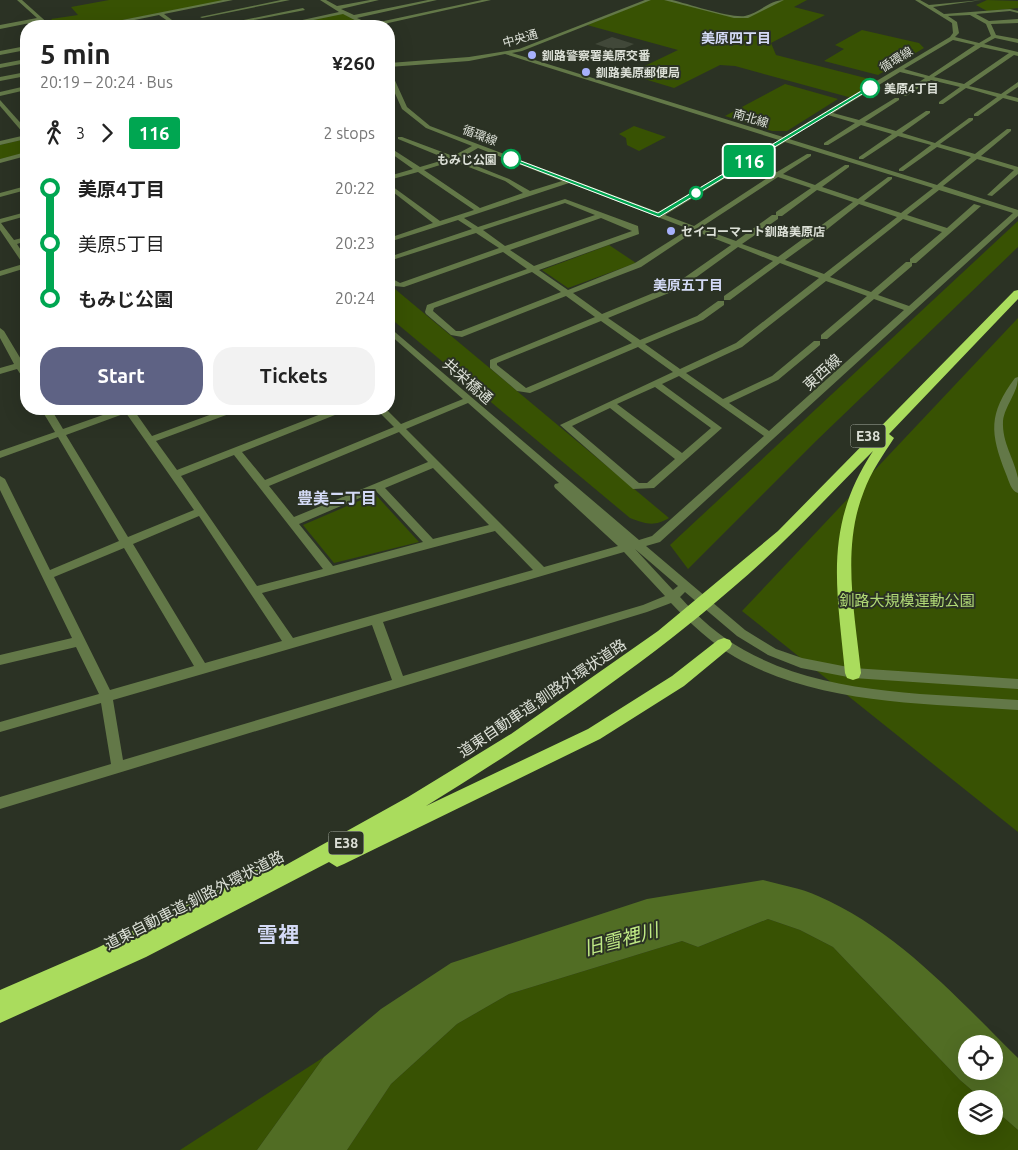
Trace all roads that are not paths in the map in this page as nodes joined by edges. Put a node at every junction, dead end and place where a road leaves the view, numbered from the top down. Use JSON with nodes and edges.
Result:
{"nodes":[{"id":1,"x":20,"y":0,"type":"edge"},
{"id":2,"x":67,"y":0,"type":"edge"},
{"id":3,"x":77,"y":0,"type":"edge"},
{"id":4,"x":231,"y":0,"type":"edge"},
{"id":5,"x":288,"y":0,"type":"edge"},
{"id":6,"x":322,"y":0,"type":"edge"},
{"id":7,"x":377,"y":0,"type":"edge"},
{"id":8,"x":435,"y":0,"type":"edge"},
{"id":9,"x":489,"y":0,"type":"edge"},
{"id":10,"x":649,"y":0,"type":"edge"},
{"id":11,"x":666,"y":0,"type":"edge"},
{"id":12,"x":782,"y":0,"type":"edge"},
{"id":13,"x":917,"y":0,"type":"edge"},
{"id":14,"x":946,"y":0,"type":"edge"},
{"id":15,"x":980,"y":0,"type":"edge"},
{"id":16,"x":452,"y":2,"type":"dead end"},
{"id":17,"x":953,"y":4,"type":"junction"},
{"id":18,"x":460,"y":6,"type":"junction"},
{"id":19,"x":930,"y":6,"type":"junction"},
{"id":20,"x":189,"y":8,"type":"junction"},
{"id":21,"x":337,"y":8,"type":"junction"},
{"id":22,"x":303,"y":9,"type":"junction"},
{"id":23,"x":344,"y":12,"type":"junction"},
{"id":24,"x":1018,"y":12,"type":"edge"},
{"id":25,"x":971,"y":13,"type":"junction"},
{"id":26,"x":160,"y":14,"type":"junction"},
{"id":27,"x":944,"y":15,"type":"junction"},
{"id":28,"x":202,"y":17,"type":"junction"},
{"id":29,"x":353,"y":17,"type":"junction"},
{"id":30,"x":318,"y":18,"type":"junction"},
{"id":31,"x":41,"y":19,"type":"joint"},
{"id":32,"x":133,"y":19,"type":"joint"},
{"id":33,"x":35,"y":20,"type":"edge"},
{"id":34,"x":127,"y":20,"type":"edge"},
{"id":35,"x":169,"y":20,"type":"edge"},
{"id":36,"x":207,"y":20,"type":"edge"},
{"id":37,"x":247,"y":20,"type":"edge"},
{"id":38,"x":308,"y":20,"type":"edge"},
{"id":39,"x":358,"y":20,"type":"edge"},
{"id":40,"x":395,"y":20,"type":"edge"},
{"id":41,"x":1018,"y":21,"type":"edge"},
{"id":42,"x":988,"y":22,"type":"junction"},
{"id":43,"x":20,"y":23,"type":"edge"},
{"id":44,"x":0,"y":26,"type":"edge"},
{"id":45,"x":1018,"y":31,"type":"edge"},
{"id":46,"x":994,"y":36,"type":"junction"},
{"id":47,"x":952,"y":38,"type":"junction"},
{"id":48,"x":1007,"y":39,"type":"junction"},
{"id":49,"x":1018,"y":41,"type":"edge"},
{"id":50,"x":979,"y":45,"type":"junction"},
{"id":51,"x":20,"y":49,"type":"edge"},
{"id":52,"x":0,"y":53,"type":"edge"},
{"id":53,"x":506,"y":53,"type":"junction"},
{"id":54,"x":1016,"y":53,"type":"edge"},
{"id":55,"x":20,"y":62,"type":"edge"},
{"id":56,"x":395,"y":65,"type":"edge"},
{"id":57,"x":0,"y":66,"type":"edge"},
{"id":58,"x":900,"y":70,"type":"junction"},
{"id":59,"x":20,"y":75,"type":"edge"},
{"id":60,"x":928,"y":78,"type":"junction"},
{"id":61,"x":0,"y":79,"type":"edge"},
{"id":62,"x":1018,"y":84,"type":"edge"},
{"id":63,"x":964,"y":86,"type":"junction"},
{"id":64,"x":20,"y":89,"type":"edge"},
{"id":65,"x":395,"y":89,"type":"edge"},
{"id":66,"x":0,"y":94,"type":"edge"},
{"id":67,"x":904,"y":95,"type":"dead end"},
{"id":68,"x":395,"y":96,"type":"edge"},
{"id":69,"x":398,"y":96,"type":"junction"},
{"id":70,"x":1001,"y":96,"type":"junction"},
{"id":71,"x":897,"y":99,"type":"dead end"},
{"id":72,"x":1018,"y":100,"type":"edge"},
{"id":73,"x":941,"y":103,"type":"dead end"},
{"id":74,"x":1,"y":106,"type":"edge"},
{"id":75,"x":928,"y":112,"type":"dead end"},
{"id":76,"x":828,"y":113,"type":"junction"},
{"id":77,"x":859,"y":122,"type":"junction"},
{"id":78,"x":20,"y":127,"type":"edge"},
{"id":79,"x":1009,"y":130,"type":"dead end"},
{"id":80,"x":896,"y":133,"type":"junction"},
{"id":81,"x":20,"y":138,"type":"edge"},
{"id":82,"x":400,"y":138,"type":"dead end"},
{"id":83,"x":785,"y":140,"type":"junction"},
{"id":84,"x":0,"y":143,"type":"edge"},
{"id":85,"x":826,"y":144,"type":"dead end"},
{"id":86,"x":935,"y":144,"type":"junction"},
{"id":87,"x":477,"y":146,"type":"junction"},
{"id":88,"x":395,"y":153,"type":"edge"},
{"id":89,"x":809,"y":155,"type":"dead end"},
{"id":90,"x":20,"y":156,"type":"edge"},
{"id":91,"x":977,"y":157,"type":"junction"},
{"id":92,"x":861,"y":158,"type":"dead end"},
{"id":93,"x":453,"y":159,"type":"junction"},
{"id":94,"x":0,"y":161,"type":"edge"},
{"id":95,"x":745,"y":164,"type":"junction"},
{"id":96,"x":847,"y":166,"type":"dead end"},
{"id":97,"x":419,"y":169,"type":"junction"},
{"id":98,"x":1018,"y":169,"type":"edge"},
{"id":99,"x":901,"y":170,"type":"dead end"},
{"id":100,"x":777,"y":175,"type":"junction"},
{"id":101,"x":395,"y":176,"type":"edge"},
{"id":102,"x":890,"y":178,"type":"dead end"},
{"id":103,"x":568,"y":181,"type":"junction"},
{"id":104,"x":938,"y":187,"type":"junction"},
{"id":105,"x":816,"y":188,"type":"junction"},
{"id":106,"x":20,"y":190,"type":"edge"},
{"id":107,"x":395,"y":191,"type":"edge"},
{"id":108,"x":529,"y":194,"type":"junction"},
{"id":109,"x":0,"y":195,"type":"edge"},
{"id":110,"x":990,"y":195,"type":"dead end"},
{"id":111,"x":858,"y":201,"type":"junction"},
{"id":112,"x":977,"y":206,"type":"dead end"},
{"id":113,"x":479,"y":210,"type":"junction"},
{"id":114,"x":1018,"y":212,"type":"edge"},
{"id":115,"x":602,"y":215,"type":"junction"},
{"id":116,"x":659,"y":215,"type":"junction"},
{"id":117,"x":20,"y":216,"type":"edge"},
{"id":118,"x":901,"y":216,"type":"junction"},
{"id":119,"x":458,"y":217,"type":"junction"},
{"id":120,"x":0,"y":223,"type":"edge"},
{"id":121,"x":438,"y":223,"type":"junction"},
{"id":122,"x":694,"y":228,"type":"junction"},
{"id":123,"x":477,"y":230,"type":"junction"},
{"id":124,"x":947,"y":231,"type":"junction"},
{"id":125,"x":395,"y":235,"type":"edge"},
{"id":126,"x":398,"y":237,"type":"junction"},
{"id":127,"x":395,"y":238,"type":"edge"},
{"id":128,"x":20,"y":241,"type":"edge"},
{"id":129,"x":12,"y":243,"type":"junction"},
{"id":130,"x":735,"y":244,"type":"junction"},
{"id":131,"x":504,"y":249,"type":"junction"},
{"id":132,"x":20,"y":255,"type":"edge"},
{"id":133,"x":395,"y":257,"type":"edge"},
{"id":134,"x":779,"y":260,"type":"junction"},
{"id":135,"x":20,"y":266,"type":"edge"},
{"id":136,"x":533,"y":270,"type":"junction"},
{"id":137,"x":0,"y":274,"type":"edge"},
{"id":138,"x":825,"y":278,"type":"junction"},
{"id":139,"x":395,"y":284,"type":"edge"},
{"id":140,"x":1018,"y":284,"type":"edge"},
{"id":141,"x":567,"y":294,"type":"junction"},
{"id":142,"x":1018,"y":294,"type":"edge"},
{"id":143,"x":872,"y":296,"type":"junction"},
{"id":144,"x":911,"y":310,"type":"junction"},
{"id":145,"x":600,"y":318,"type":"junction"},
{"id":146,"x":1,"y":334,"type":"edge"},
{"id":147,"x":395,"y":335,"type":"edge"},
{"id":148,"x":639,"y":344,"type":"junction"},
{"id":149,"x":20,"y":360,"type":"edge"},
{"id":150,"x":20,"y":365,"type":"edge"},
{"id":151,"x":0,"y":371,"type":"edge"},
{"id":152,"x":679,"y":372,"type":"junction"},
{"id":153,"x":1018,"y":380,"type":"edge"},
{"id":154,"x":655,"y":383,"type":"junction"},
{"id":155,"x":916,"y":399,"type":"junction"},
{"id":156,"x":468,"y":400,"type":"junction"},
{"id":157,"x":723,"y":402,"type":"junction"},
{"id":158,"x":611,"y":404,"type":"junction"},
{"id":159,"x":50,"y":415,"type":"edge"},
{"id":160,"x":111,"y":415,"type":"edge"},
{"id":161,"x":132,"y":415,"type":"edge"},
{"id":162,"x":218,"y":415,"type":"edge"},
{"id":163,"x":327,"y":415,"type":"edge"},
{"id":164,"x":387,"y":415,"type":"edge"},
{"id":165,"x":401,"y":428,"type":"junction"},
{"id":166,"x":60,"y":433,"type":"junction"},
{"id":167,"x":771,"y":437,"type":"junction"},
{"id":168,"x":150,"y":440,"type":"junction"},
{"id":169,"x":236,"y":451,"type":"junction"},
{"id":170,"x":530,"y":454,"type":"junction"},
{"id":171,"x":0,"y":455,"type":"edge"},
{"id":172,"x":681,"y":458,"type":"junction"},
{"id":173,"x":435,"y":463,"type":"junction"},
{"id":174,"x":175,"y":475,"type":"junction"},
{"id":175,"x":0,"y":479,"type":"edge"},
{"id":176,"x":263,"y":486,"type":"junction"},
{"id":177,"x":378,"y":487,"type":"junction"},
{"id":178,"x":1018,"y":490,"type":"edge"},
{"id":179,"x":4,"y":496,"type":"edge"},
{"id":180,"x":201,"y":511,"type":"junction"},
{"id":181,"x":293,"y":522,"type":"junction"},
{"id":182,"x":498,"y":526,"type":"junction"},
{"id":183,"x":126,"y":542,"type":"junction"},
{"id":184,"x":430,"y":544,"type":"junction"},
{"id":185,"x":639,"y":544,"type":"junction"},
{"id":186,"x":626,"y":548,"type":"junction"},
{"id":187,"x":330,"y":570,"type":"junction"},
{"id":188,"x":542,"y":572,"type":"junction"},
{"id":189,"x":48,"y":575,"type":"junction"},
{"id":190,"x":685,"y":586,"type":"junction"},
{"id":191,"x":718,"y":586,"type":"junction"},
{"id":192,"x":255,"y":591,"type":"junction"},
{"id":193,"x":671,"y":598,"type":"junction"},
{"id":194,"x":376,"y":620,"type":"junction"},
{"id":195,"x":665,"y":630,"type":"junction"},
{"id":196,"x":741,"y":633,"type":"junction"},
{"id":197,"x":80,"y":641,"type":"junction"},
{"id":198,"x":290,"y":644,"type":"junction"},
{"id":199,"x":724,"y":644,"type":"junction"},
{"id":200,"x":0,"y":660,"type":"edge"},
{"id":201,"x":202,"y":669,"type":"junction"},
{"id":202,"x":853,"y":673,"type":"junction"},
{"id":203,"x":894,"y":676,"type":"junction"},
{"id":204,"x":966,"y":681,"type":"junction"},
{"id":205,"x":399,"y":682,"type":"junction"},
{"id":206,"x":1018,"y":684,"type":"edge"},
{"id":207,"x":853,"y":690,"type":"junction"},
{"id":208,"x":898,"y":695,"type":"junction"},
{"id":209,"x":106,"y":696,"type":"junction"},
{"id":210,"x":973,"y":701,"type":"junction"},
{"id":211,"x":1018,"y":704,"type":"edge"},
{"id":212,"x":0,"y":727,"type":"edge"},
{"id":213,"x":118,"y":768,"type":"junction"},
{"id":214,"x":0,"y":803,"type":"edge"},
{"id":215,"x":213,"y":914,"type":"junction"},
{"id":216,"x":0,"y":1001,"type":"edge"},
{"id":217,"x":0,"y":1012,"type":"edge"}],
"edges":[{"from":1,"to":31,"type":"street"},
{"from":2,"to":3,"type":"street"},
{"from":4,"to":20,"type":"street"},
{"from":5,"to":22,"type":"street"},
{"from":5,"to":28,"type":"street"},
{"from":6,"to":21,"type":"street"},
{"from":7,"to":21,"type":"street"},
{"from":8,"to":29,"type":"street"},
{"from":9,"to":18,"type":"street"},
{"from":10,"to":53,"type":"street","name":"中央通"},
{"from":11,"to":12,"type":"street"},
{"from":13,"to":19,"type":"street"},
{"from":14,"to":17,"type":"street"},
{"from":15,"to":17,"type":"street"},
{"from":16,"to":18,"type":"street"},
{"from":17,"to":19,"type":"street"},
{"from":18,"to":40,"type":"street"},
{"from":19,"to":27,"type":"street"},
{"from":20,"to":26,"type":"street"},
{"from":20,"to":28,"type":"street"},
{"from":21,"to":23,"type":"street"},
{"from":22,"to":30,"type":"street"},
{"from":22,"to":37,"type":"street"},
{"from":23,"to":29,"type":"street"},
{"from":23,"to":30,"type":"street"},
{"from":24,"to":25,"type":"street"},
{"from":25,"to":27,"type":"street"},
{"from":25,"to":42,"type":"street"},
{"from":26,"to":32,"type":"street"},
{"from":26,"to":35,"type":"street"},
{"from":27,"to":47,"type":"street"},
{"from":28,"to":36,"type":"street"},
{"from":29,"to":39,"type":"street"},
{"from":30,"to":38,"type":"street"},
{"from":31,"to":33,"type":"street"},
{"from":32,"to":34,"type":"street"},
{"from":41,"to":42,"type":"street"},
{"from":42,"to":46,"type":"street"},
{"from":43,"to":44,"type":"street"},
{"from":45,"to":48,"type":"street"},
{"from":46,"to":48,"type":"street"},
{"from":46,"to":50,"type":"street"},
{"from":47,"to":50,"type":"street"},
{"from":47,"to":58,"type":"street","name":"循環線"},
{"from":48,"to":49,"type":"street"},
{"from":50,"to":54,"type":"street"},
{"from":50,"to":60,"type":"street"},
{"from":51,"to":52,"type":"street"},
{"from":53,"to":56,"type":"street","name":"中央通"},
{"from":53,"to":83,"type":"street","name":"南北線"},
{"from":54,"to":63,"type":"street"},
{"from":55,"to":57,"type":"street"},
{"from":58,"to":60,"type":"street"},
{"from":58,"to":76,"type":"street","name":"循環線"},
{"from":59,"to":61,"type":"street"},
{"from":60,"to":63,"type":"street"},
{"from":60,"to":67,"type":"street"},
{"from":62,"to":70,"type":"street"},
{"from":63,"to":70,"type":"street"},
{"from":63,"to":73,"type":"street"},
{"from":64,"to":66,"type":"street"},
{"from":65,"to":69,"type":"street","name":"循環線"},
{"from":68,"to":69,"type":"street"},
{"from":69,"to":87,"type":"street","name":"循環線"},
{"from":70,"to":72,"type":"street"},
{"from":70,"to":86,"type":"street"},
{"from":71,"to":77,"type":"street"},
{"from":74,"to":78,"type":"street"},
{"from":75,"to":80,"type":"street"},
{"from":76,"to":77,"type":"street"},
{"from":76,"to":83,"type":"street","name":"循環線"},
{"from":77,"to":80,"type":"street"},
{"from":77,"to":85,"type":"street"},
{"from":79,"to":91,"type":"street"},
{"from":80,"to":86,"type":"street"},
{"from":80,"to":92,"type":"street"},
{"from":81,"to":84,"type":"street"},
{"from":82,"to":93,"type":"street"},
{"from":83,"to":95,"type":"street","name":"循環線"},
{"from":83,"to":104,"type":"street","name":"南北線"},
{"from":86,"to":91,"type":"street"},
{"from":86,"to":99,"type":"street"},
{"from":87,"to":93,"type":"street"},
{"from":87,"to":103,"type":"street","name":"循環線"},
{"from":88,"to":97,"type":"street"},
{"from":89,"to":100,"type":"street"},
{"from":90,"to":94,"type":"street"},
{"from":91,"to":98,"type":"street"},
{"from":91,"to":104,"type":"street"},
{"from":93,"to":97,"type":"street"},
{"from":93,"to":108,"type":"street"},
{"from":95,"to":100,"type":"street"},
{"from":95,"to":116,"type":"street","name":"循環線"},
{"from":96,"to":105,"type":"street"},
{"from":97,"to":101,"type":"street"},
{"from":97,"to":113,"type":"street"},
{"from":98,"to":110,"type":"street"},
{"from":100,"to":105,"type":"street"},
{"from":100,"to":122,"type":"street"},
{"from":102,"to":111,"type":"street"},
{"from":103,"to":108,"type":"street"},
{"from":103,"to":116,"type":"street","name":"循環線"},
{"from":104,"to":114,"type":"street","name":"南北線"},
{"from":104,"to":118,"type":"street"},
{"from":105,"to":111,"type":"street"},
{"from":105,"to":130,"type":"street"},
{"from":106,"to":109,"type":"street"},
{"from":107,"to":121,"type":"street"},
{"from":108,"to":113,"type":"street"},
{"from":111,"to":118,"type":"street"},
{"from":111,"to":134,"type":"street"},
{"from":112,"to":124,"type":"street"},
{"from":113,"to":119,"type":"street"},
{"from":114,"to":144,"type":"street","name":"東西線"},
{"from":115,"to":123,"type":"street"},
{"from":115,"to":131,"type":"street"},
{"from":115,"to":136,"type":"street"},
{"from":116,"to":122,"type":"street"},
{"from":117,"to":120,"type":"street"},
{"from":118,"to":124,"type":"street"},
{"from":118,"to":138,"type":"street"},
{"from":119,"to":121,"type":"street"},
{"from":119,"to":123,"type":"street"},
{"from":120,"to":129,"type":"street"},
{"from":121,"to":126,"type":"street"},
{"from":122,"to":130,"type":"street"},
{"from":122,"to":141,"type":"street"},
{"from":123,"to":131,"type":"street"},
{"from":123,"to":133,"type":"street"},
{"from":124,"to":143,"type":"street"},
{"from":125,"to":126,"type":"street"},
{"from":126,"to":127,"type":"street"},
{"from":128,"to":129,"type":"street"},
{"from":129,"to":132,"type":"street"},
{"from":130,"to":134,"type":"street"},
{"from":130,"to":145,"type":"street"},
{"from":131,"to":136,"type":"street"},
{"from":131,"to":139,"type":"street"},
{"from":134,"to":138,"type":"street"},
{"from":134,"to":148,"type":"street"},
{"from":135,"to":137,"type":"street"},
{"from":136,"to":141,"type":"street"},
{"from":136,"to":141,"type":"street"},
{"from":138,"to":143,"type":"street"},
{"from":138,"to":152,"type":"street"},
{"from":140,"to":191,"type":"highway","name":"道東自動車道;釧路外環状道路","number":"E38"},
{"from":141,"to":145,"type":"street"},
{"from":142,"to":155,"type":"highway","name":"道東自動車道;釧路外環状道路","number":"E38"},
{"from":143,"to":144,"type":"street"},
{"from":143,"to":157,"type":"street"},
{"from":144,"to":167,"type":"street","name":"東西線"},
{"from":145,"to":148,"type":"street"},
{"from":145,"to":148,"type":"street"},
{"from":146,"to":149,"type":"street"},
{"from":147,"to":156,"type":"street","name":"共栄橋通"},
{"from":148,"to":152,"type":"street"},
{"from":150,"to":151,"type":"street"},
{"from":152,"to":154,"type":"street"},
{"from":152,"to":157,"type":"street"},
{"from":153,"to":178,"type":"street"},
{"from":154,"to":158,"type":"street"},
{"from":154,"to":172,"type":"street"},
{"from":155,"to":191,"type":"highway","name":"道東自動車道;釧路外環状道路","number":"E38"},
{"from":155,"to":202,"type":"highway"},
{"from":156,"to":165,"type":"street"},
{"from":156,"to":170,"type":"street","name":"共栄橋通"},
{"from":157,"to":167,"type":"street"},
{"from":158,"to":172,"type":"street"},
{"from":158,"to":172,"type":"street"},
{"from":159,"to":166,"type":"street"},
{"from":160,"to":166,"type":"street"},
{"from":161,"to":168,"type":"street"},
{"from":162,"to":168,"type":"street"},
{"from":163,"to":169,"type":"street"},
{"from":164,"to":165,"type":"street"},
{"from":165,"to":173,"type":"street"},
{"from":165,"to":176,"type":"street"},
{"from":166,"to":171,"type":"street"},
{"from":166,"to":183,"type":"street"},
{"from":167,"to":185,"type":"street","name":"東西線"},
{"from":168,"to":174,"type":"street"},
{"from":169,"to":174,"type":"street"},
{"from":169,"to":176,"type":"street"},
{"from":170,"to":185,"type":"street"},
{"from":170,"to":186,"type":"street"},
{"from":173,"to":177,"type":"street"},
{"from":173,"to":182,"type":"street"},
{"from":174,"to":180,"type":"street"},
{"from":175,"to":179,"type":"street"},
{"from":176,"to":181,"type":"street"},
{"from":177,"to":181,"type":"street"},
{"from":177,"to":184,"type":"street"},
{"from":179,"to":189,"type":"street"},
{"from":180,"to":183,"type":"street"},
{"from":180,"to":192,"type":"street"},
{"from":181,"to":187,"type":"street"},
{"from":182,"to":184,"type":"street"},
{"from":182,"to":188,"type":"street"},
{"from":183,"to":189,"type":"street"},
{"from":183,"to":201,"type":"street"},
{"from":184,"to":187,"type":"street"},
{"from":185,"to":186,"type":"street","name":"東西線"},
{"from":185,"to":190,"type":"street"},
{"from":186,"to":188,"type":"street","name":"東西線"},
{"from":186,"to":193,"type":"street"},
{"from":187,"to":192,"type":"street"},
{"from":188,"to":194,"type":"street","name":"東西線"},
{"from":189,"to":197,"type":"street"},
{"from":190,"to":193,"type":"street"},
{"from":190,"to":196,"type":"street"},
{"from":191,"to":195,"type":"highway","name":"道東自動車道;釧路外環状道路","number":"E38"},
{"from":192,"to":198,"type":"street"},
{"from":193,"to":199,"type":"street"},
{"from":193,"to":205,"type":"street"},
{"from":194,"to":198,"type":"street","name":"東西線"},
{"from":194,"to":205,"type":"street"},
{"from":195,"to":215,"type":"highway","name":"道東自動車道;釧路外環状道路","number":"E38"},
{"from":195,"to":216,"type":"highway","name":"道東自動車道;釧路外環状道路","number":"E38"},
{"from":196,"to":199,"type":"street"},
{"from":196,"to":202,"type":"street"},
{"from":197,"to":200,"type":"street"},
{"from":197,"to":209,"type":"street"},
{"from":198,"to":201,"type":"street","name":"東西線"},
{"from":199,"to":207,"type":"street"},
{"from":199,"to":215,"type":"highway"},
{"from":201,"to":209,"type":"street","name":"東西線"},
{"from":202,"to":203,"type":"street"},
{"from":202,"to":207,"type":"street"},
{"from":203,"to":204,"type":"street"},
{"from":203,"to":208,"type":"street"},
{"from":204,"to":206,"type":"street"},
{"from":204,"to":210,"type":"street"},
{"from":205,"to":213,"type":"street"},
{"from":207,"to":208,"type":"street"},
{"from":208,"to":210,"type":"street"},
{"from":209,"to":212,"type":"street","name":"東西線"},
{"from":209,"to":213,"type":"street"},
{"from":210,"to":211,"type":"street"},
{"from":213,"to":214,"type":"street"},
{"from":215,"to":217,"type":"highway","name":"道東自動車道;釧路外環状道路","number":"E38"}]}
